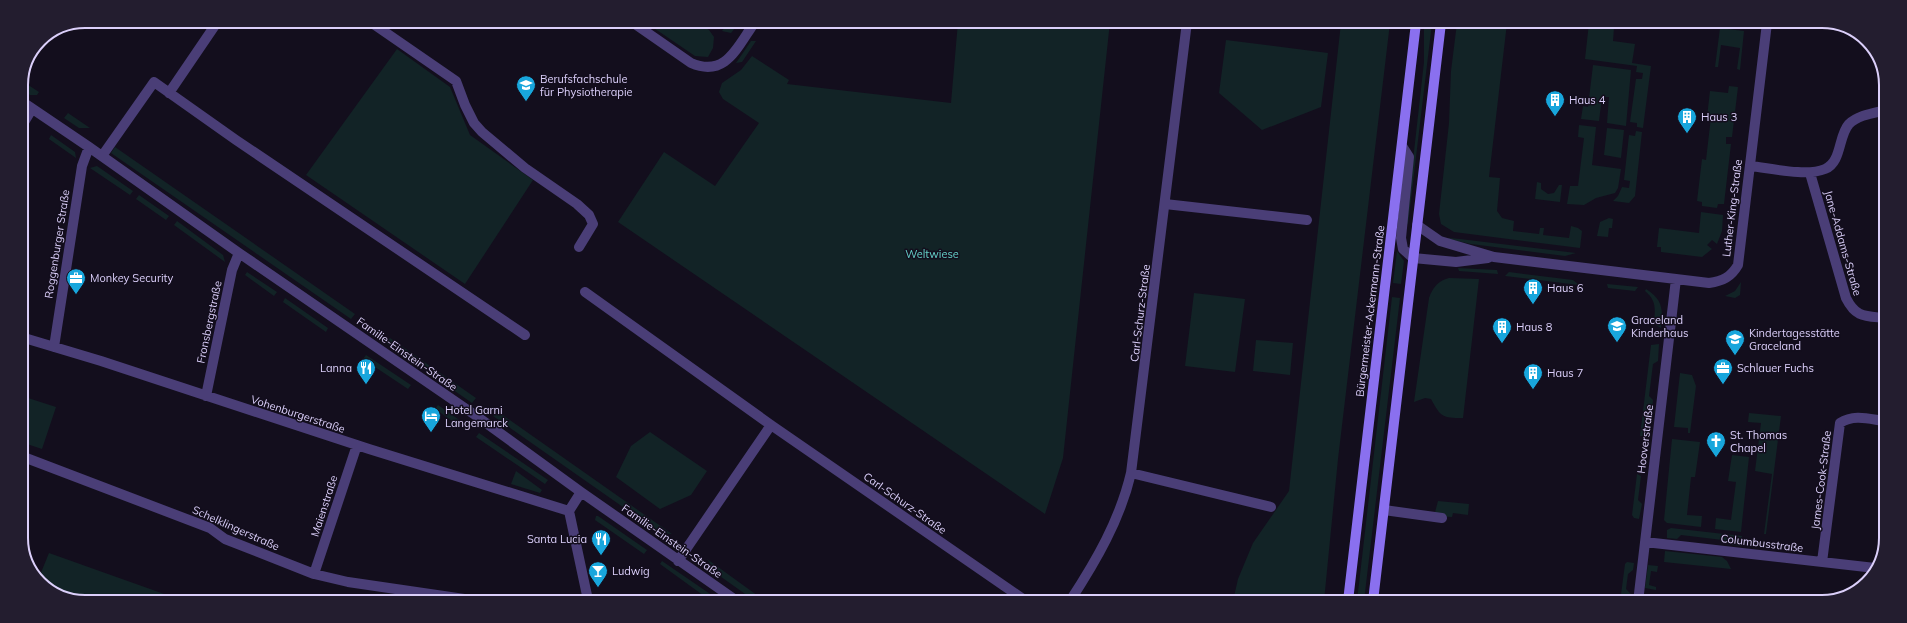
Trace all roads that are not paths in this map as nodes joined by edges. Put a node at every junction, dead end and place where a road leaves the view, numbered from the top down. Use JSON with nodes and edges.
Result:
{"nodes":[{"id":1,"x":213,"y":28,"type":"edge"},
{"id":2,"x":379,"y":28,"type":"edge"},
{"id":3,"x":641,"y":28,"type":"edge"},
{"id":4,"x":751,"y":28,"type":"edge"},
{"id":5,"x":1186,"y":28,"type":"edge"},
{"id":6,"x":1415,"y":28,"type":"edge"},
{"id":7,"x":1440,"y":28,"type":"edge"},
{"id":8,"x":1766,"y":28,"type":"edge"},
{"id":9,"x":169,"y":93,"type":"junction"},
{"id":10,"x":28,"y":106,"type":"edge"},
{"id":11,"x":32,"y":109,"type":"junction"},
{"id":12,"x":1879,"y":112,"type":"edge"},
{"id":13,"x":28,"y":116,"type":"edge"},
{"id":14,"x":1402,"y":146,"type":"junction"},
{"id":15,"x":89,"y":147,"type":"junction"},
{"id":16,"x":102,"y":156,"type":"junction"},
{"id":17,"x":1750,"y":166,"type":"junction"},
{"id":18,"x":1810,"y":173,"type":"junction"},
{"id":19,"x":1166,"y":204,"type":"junction"},
{"id":20,"x":1306,"y":220,"type":"dead end"},
{"id":21,"x":1417,"y":225,"type":"junction"},
{"id":22,"x":579,"y":247,"type":"dead end"},
{"id":23,"x":239,"y":254,"type":"junction"},
{"id":24,"x":1494,"y":257,"type":"junction"},
{"id":25,"x":1413,"y":258,"type":"junction"},
{"id":26,"x":1676,"y":279,"type":"junction"},
{"id":27,"x":585,"y":292,"type":"dead end"},
{"id":28,"x":1879,"y":317,"type":"edge"},
{"id":29,"x":526,"y":335,"type":"dead end"},
{"id":30,"x":28,"y":339,"type":"edge"},
{"id":31,"x":54,"y":347,"type":"junction"},
{"id":32,"x":206,"y":396,"type":"junction"},
{"id":33,"x":1879,"y":420,"type":"edge"},
{"id":34,"x":771,"y":425,"type":"junction"},
{"id":35,"x":357,"y":445,"type":"junction"},
{"id":36,"x":28,"y":459,"type":"edge"},
{"id":37,"x":1131,"y":473,"type":"junction"},
{"id":38,"x":581,"y":492,"type":"junction"},
{"id":39,"x":1271,"y":507,"type":"dead end"},
{"id":40,"x":1384,"y":510,"type":"junction"},
{"id":41,"x":569,"y":511,"type":"junction"},
{"id":42,"x":1442,"y":518,"type":"dead end"},
{"id":43,"x":1645,"y":542,"type":"junction"},
{"id":44,"x":678,"y":561,"type":"junction"},
{"id":45,"x":1822,"y":562,"type":"junction"},
{"id":46,"x":1871,"y":567,"type":"edge"},
{"id":47,"x":314,"y":574,"type":"junction"},
{"id":48,"x":437,"y":595,"type":"edge"},
{"id":49,"x":587,"y":595,"type":"edge"},
{"id":50,"x":728,"y":595,"type":"edge"},
{"id":51,"x":1017,"y":595,"type":"edge"},
{"id":52,"x":1074,"y":595,"type":"edge"},
{"id":53,"x":1349,"y":595,"type":"edge"},
{"id":54,"x":1374,"y":595,"type":"edge"},
{"id":55,"x":1639,"y":595,"type":"edge"}],
"edges":[{"from":1,"to":9,"type":"street"},
{"from":2,"to":22,"type":"street"},
{"from":3,"to":4,"type":"street"},
{"from":5,"to":19,"type":"street","name":"Carl-Schurz-Straße"},
{"from":6,"to":14,"type":"main road","name":"Bürgermeister-Ackermann-Straße"},
{"from":7,"to":21,"type":"main road"},
{"from":8,"to":17,"type":"street","name":"Luther-King-Straße"},
{"from":9,"to":16,"type":"street"},
{"from":9,"to":29,"type":"street"},
{"from":10,"to":11,"type":"street","name":"Familie-Einstein-Straße"},
{"from":11,"to":13,"type":"street"},
{"from":11,"to":15,"type":"street","name":"Familie-Einstein-Straße"},
{"from":12,"to":18,"type":"street"},
{"from":14,"to":25,"type":"street"},
{"from":14,"to":53,"type":"main road","name":"Bürgermeister-Ackermann-Straße"},
{"from":15,"to":16,"type":"street","name":"Familie-Einstein-Straße"},
{"from":15,"to":31,"type":"street","name":"Roggenburger Straße"},
{"from":16,"to":23,"type":"street","name":"Familie-Einstein-Straße"},
{"from":17,"to":18,"type":"street"},
{"from":17,"to":26,"type":"street","name":"Luther-King-Straße"},
{"from":18,"to":28,"type":"street","name":"Jane-Addams-Straße"},
{"from":19,"to":20,"type":"street"},
{"from":19,"to":37,"type":"street","name":"Carl-Schurz-Straße"},
{"from":21,"to":24,"type":"street","name":"Luther-King-Straße"},
{"from":21,"to":25,"type":"main road"},
{"from":23,"to":32,"type":"street","name":"Fronsbergstraße"},
{"from":23,"to":38,"type":"street","name":"Familie-Einstein-Straße"},
{"from":24,"to":25,"type":"street","name":"Luther-King-Straße"},
{"from":24,"to":26,"type":"street","name":"Luther-King-Straße"},
{"from":25,"to":40,"type":"main road"},
{"from":26,"to":43,"type":"street","name":"Hooverstraße"},
{"from":27,"to":34,"type":"street","name":"Carl-Schurz-Straße"},
{"from":30,"to":31,"type":"street","name":"Vohenburgerstraße"},
{"from":31,"to":32,"type":"street","name":"Vohenburgerstraße"},
{"from":32,"to":35,"type":"street","name":"Vohenburgerstraße"},
{"from":33,"to":45,"type":"street","name":"James-Cook-Straße"},
{"from":34,"to":44,"type":"street"},
{"from":34,"to":51,"type":"street","name":"Carl-Schurz-Straße"},
{"from":35,"to":41,"type":"street","name":"Vohenburgerstraße"},
{"from":35,"to":47,"type":"street","name":"Maienstraße"},
{"from":36,"to":47,"type":"street","name":"Schelklingerstraße"},
{"from":37,"to":39,"type":"street"},
{"from":37,"to":52,"type":"street","name":"Carl-Schurz-Straße"},
{"from":38,"to":41,"type":"street"},
{"from":38,"to":44,"type":"street","name":"Familie-Einstein-Straße"},
{"from":40,"to":42,"type":"street"},
{"from":40,"to":54,"type":"main road"},
{"from":41,"to":49,"type":"street"},
{"from":43,"to":45,"type":"street","name":"Columbusstraße"},
{"from":43,"to":55,"type":"street","name":"Hooverstraße"},
{"from":44,"to":50,"type":"street","name":"Familie-Einstein-Straße"},
{"from":45,"to":46,"type":"street","name":"Columbusstraße"},
{"from":47,"to":48,"type":"street","name":"Schelklingerstraße"}]}
